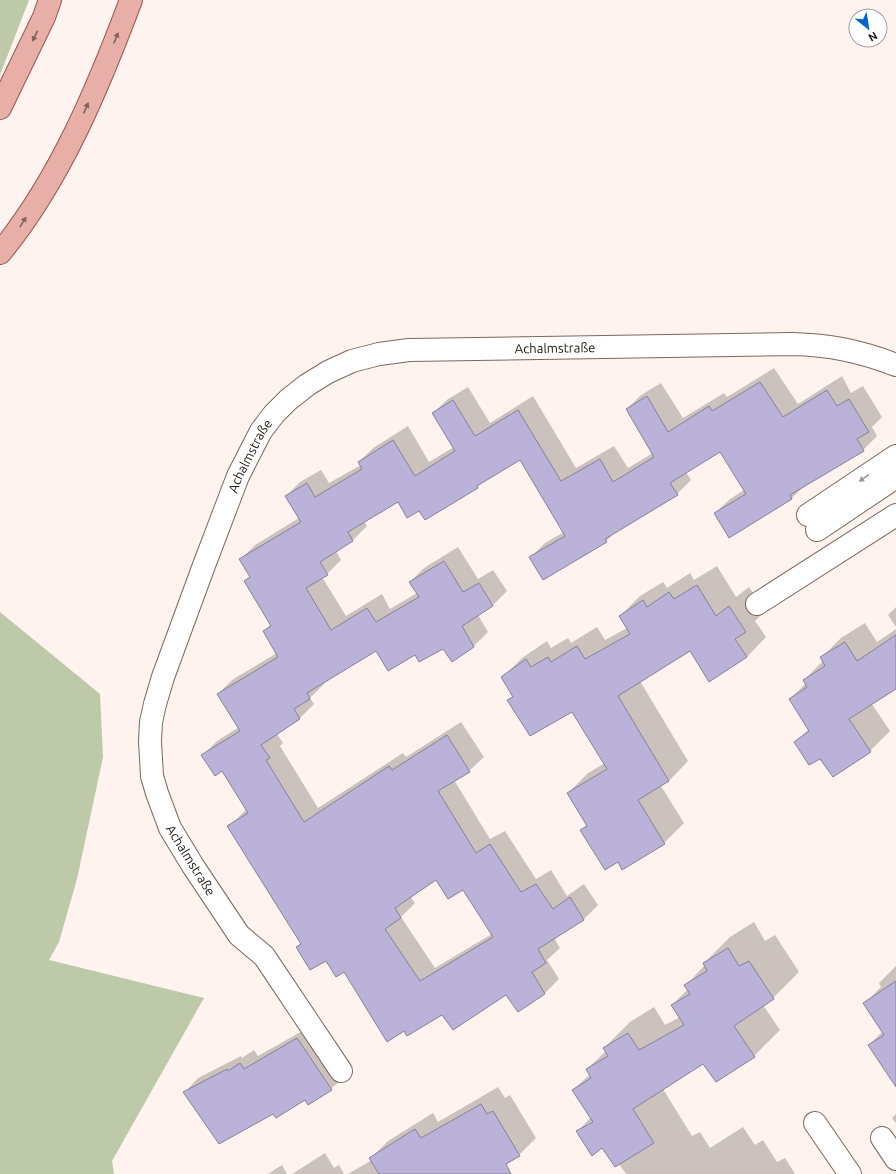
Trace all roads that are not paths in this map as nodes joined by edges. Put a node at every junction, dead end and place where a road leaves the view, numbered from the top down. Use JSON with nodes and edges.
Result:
{"nodes":[{"id":1,"x":50,"y":0,"type":"edge"},
{"id":2,"x":131,"y":0,"type":"edge"},
{"id":3,"x":0,"y":108,"type":"edge"},
{"id":4,"x":0,"y":253,"type":"edge"},
{"id":5,"x":896,"y":365,"type":"edge"},
{"id":6,"x":896,"y":456,"type":"edge"},
{"id":7,"x":896,"y":477,"type":"edge"},
{"id":8,"x":896,"y":515,"type":"edge"},
{"id":9,"x":757,"y":604,"type":"dead end"},
{"id":10,"x":341,"y":1071,"type":"dead end"},
{"id":11,"x":816,"y":1123,"type":"dead end"},
{"id":12,"x":882,"y":1138,"type":"dead end"},
{"id":13,"x":896,"y":1159,"type":"edge"},
{"id":14,"x":850,"y":1174,"type":"edge"}],
"edges":[{"from":1,"to":3,"type":"main road","one_way":true},
{"from":4,"to":2,"type":"main road","one_way":true},
{"from":5,"to":10,"type":"street","name":"Achalmstraße"},
{"from":6,"to":7,"type":"street","one_way":true},
{"from":8,"to":9,"type":"street"},
{"from":11,"to":14,"type":"street"},
{"from":12,"to":13,"type":"street"}]}
